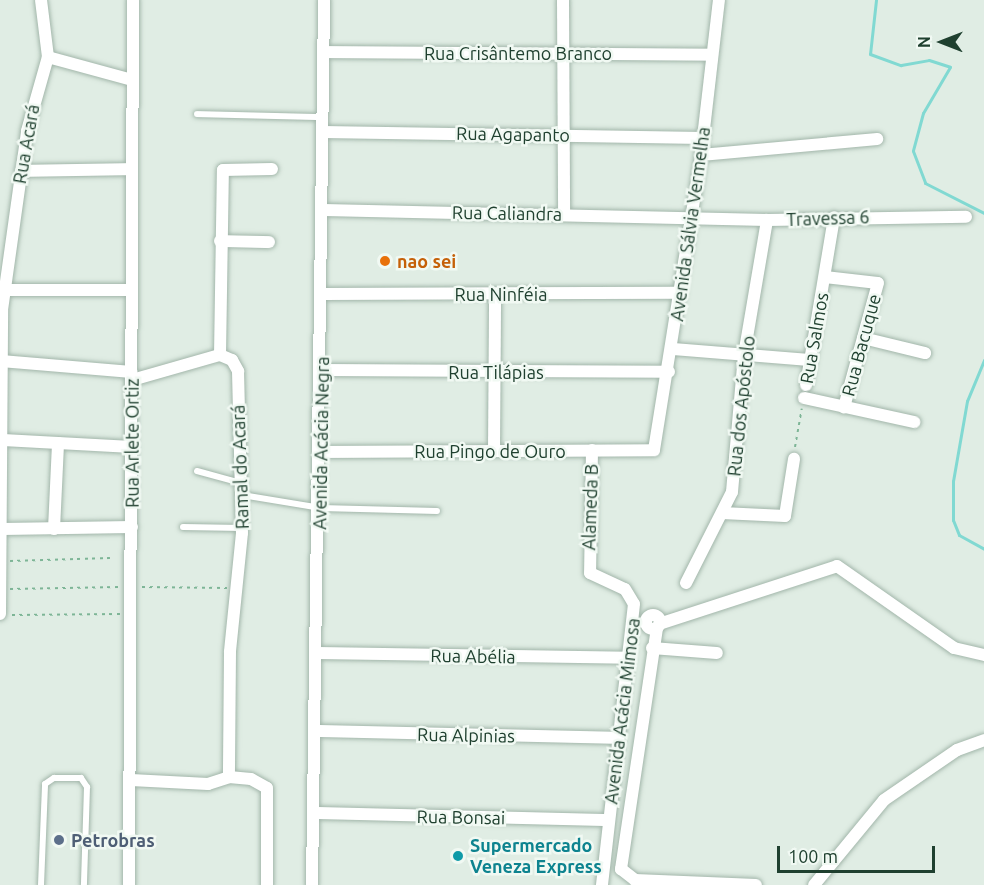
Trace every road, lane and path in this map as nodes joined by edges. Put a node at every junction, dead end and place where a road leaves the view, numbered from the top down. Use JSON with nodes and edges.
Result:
{"nodes":[{"id":1,"x":41,"y":0,"type":"edge"},
{"id":2,"x":133,"y":0,"type":"edge"},
{"id":3,"x":324,"y":0,"type":"edge"},
{"id":4,"x":562,"y":0,"type":"edge"},
{"id":5,"x":719,"y":0,"type":"edge"},
{"id":6,"x":323,"y":52,"type":"junction"},
{"id":7,"x":562,"y":54,"type":"junction"},
{"id":8,"x":712,"y":55,"type":"junction"},
{"id":9,"x":48,"y":57,"type":"junction"},
{"id":10,"x":132,"y":80,"type":"junction"},
{"id":11,"x":197,"y":114,"type":"dead end"},
{"id":12,"x":323,"y":117,"type":"junction"},
{"id":13,"x":323,"y":132,"type":"junction"},
{"id":14,"x":564,"y":135,"type":"junction"},
{"id":15,"x":703,"y":138,"type":"junction"},
{"id":16,"x":877,"y":139,"type":"dead end"},
{"id":17,"x":701,"y":155,"type":"junction"},
{"id":18,"x":132,"y":169,"type":"junction"},
{"id":19,"x":272,"y":169,"type":"dead end"},
{"id":20,"x":21,"y":171,"type":"junction"},
{"id":21,"x":324,"y":210,"type":"junction"},
{"id":22,"x":564,"y":214,"type":"junction"},
{"id":23,"x":834,"y":217,"type":"junction"},
{"id":24,"x":966,"y":217,"type":"dead end"},
{"id":25,"x":690,"y":218,"type":"junction"},
{"id":26,"x":767,"y":220,"type":"junction"},
{"id":27,"x":5,"y":234,"type":"edge"},
{"id":28,"x":220,"y":241,"type":"junction"},
{"id":29,"x":269,"y":242,"type":"dead end"},
{"id":30,"x":825,"y":277,"type":"junction"},
{"id":31,"x":3,"y":290,"type":"junction"},
{"id":32,"x":131,"y":290,"type":"junction"},
{"id":33,"x":680,"y":293,"type":"junction"},
{"id":34,"x":323,"y":294,"type":"junction"},
{"id":35,"x":495,"y":294,"type":"junction"},
{"id":36,"x":863,"y":338,"type":"junction"},
{"id":37,"x":673,"y":349,"type":"junction"},
{"id":38,"x":925,"y":353,"type":"dead end"},
{"id":39,"x":744,"y":355,"type":"junction"},
{"id":40,"x":220,"y":356,"type":"junction"},
{"id":41,"x":810,"y":360,"type":"junction"},
{"id":42,"x":0,"y":361,"type":"edge"},
{"id":43,"x":323,"y":370,"type":"junction"},
{"id":44,"x":495,"y":372,"type":"junction"},
{"id":45,"x":669,"y":372,"type":"junction"},
{"id":46,"x":132,"y":376,"type":"junction"},
{"id":47,"x":806,"y":385,"type":"dead end"},
{"id":48,"x":804,"y":398,"type":"joint"},
{"id":49,"x":844,"y":407,"type":"junction"},
{"id":50,"x":914,"y":422,"type":"dead end"},
{"id":51,"x":3,"y":440,"type":"junction"},
{"id":52,"x":58,"y":443,"type":"junction"},
{"id":53,"x":132,"y":447,"type":"junction"},
{"id":54,"x":656,"y":447,"type":"joint"},
{"id":55,"x":592,"y":450,"type":"junction"},
{"id":56,"x":494,"y":451,"type":"junction"},
{"id":57,"x":322,"y":452,"type":"junction"},
{"id":58,"x":2,"y":459,"type":"edge"},
{"id":59,"x":794,"y":459,"type":"joint"},
{"id":60,"x":197,"y":471,"type":"dead end"},
{"id":61,"x":242,"y":489,"type":"junction"},
{"id":62,"x":321,"y":508,"type":"junction"},
{"id":63,"x":437,"y":511,"type":"dead end"},
{"id":64,"x":722,"y":513,"type":"junction"},
{"id":65,"x":1,"y":520,"type":"edge"},
{"id":66,"x":132,"y":527,"type":"junction"},
{"id":67,"x":183,"y":527,"type":"dead end"},
{"id":68,"x":242,"y":528,"type":"junction"},
{"id":69,"x":54,"y":529,"type":"junction"},
{"id":70,"x":110,"y":558,"type":"dead end"},
{"id":71,"x":1,"y":561,"type":"edge"},
{"id":72,"x":588,"y":563,"type":"joint"},
{"id":73,"x":686,"y":583,"type":"dead end"},
{"id":74,"x":132,"y":586,"type":"junction"},
{"id":75,"x":238,"y":588,"type":"junction"},
{"id":76,"x":0,"y":589,"type":"edge"},
{"id":77,"x":0,"y":614,"type":"edge"},
{"id":78,"x":132,"y":614,"type":"junction"},
{"id":79,"x":652,"y":648,"type":"junction"},
{"id":80,"x":318,"y":653,"type":"junction"},
{"id":81,"x":717,"y":653,"type":"dead end"},
{"id":82,"x":984,"y":655,"type":"edge"},
{"id":83,"x":628,"y":658,"type":"junction"},
{"id":84,"x":315,"y":731,"type":"junction"},
{"id":85,"x":618,"y":738,"type":"junction"},
{"id":86,"x":984,"y":740,"type":"edge"},
{"id":87,"x":230,"y":777,"type":"junction"},
{"id":88,"x":131,"y":780,"type":"junction"},
{"id":89,"x":314,"y":813,"type":"junction"},
{"id":90,"x":608,"y":820,"type":"junction"},
{"id":91,"x":41,"y":885,"type":"edge"},
{"id":92,"x":84,"y":885,"type":"edge"},
{"id":93,"x":129,"y":885,"type":"edge"},
{"id":94,"x":267,"y":885,"type":"edge"},
{"id":95,"x":312,"y":885,"type":"edge"},
{"id":96,"x":602,"y":885,"type":"edge"},
{"id":97,"x":756,"y":885,"type":"edge"},
{"id":98,"x":814,"y":885,"type":"edge"}],
"edges":[{"from":1,"to":9,"type":"street","name":"Rua Acará"},
{"from":2,"to":10,"type":"street","name":"Rua Arlete Ortiz"},
{"from":3,"to":6,"type":"street","name":"Avenida Acácia Negra"},
{"from":4,"to":7,"type":"street"},
{"from":5,"to":8,"type":"street","name":"Avenida Sálvia Vermelha"},
{"from":6,"to":7,"type":"street","name":"Rua Crisântemo Branco"},
{"from":6,"to":12,"type":"street","name":"Avenida Acácia Negra"},
{"from":7,"to":8,"type":"street","name":"Rua Crisântemo Branco"},
{"from":7,"to":14,"type":"street"},
{"from":8,"to":15,"type":"street","name":"Avenida Sálvia Vermelha"},
{"from":9,"to":10,"type":"street"},
{"from":9,"to":20,"type":"street","name":"Rua Acará"},
{"from":10,"to":18,"type":"street","name":"Rua Arlete Ortiz"},
{"from":11,"to":12,"type":"lane"},
{"from":12,"to":13,"type":"street","name":"Avenida Acácia Negra"},
{"from":13,"to":14,"type":"street","name":"Rua Agapanto"},
{"from":13,"to":21,"type":"street","name":"Avenida Acácia Negra"},
{"from":14,"to":15,"type":"street","name":"Rua Agapanto"},
{"from":14,"to":22,"type":"street"},
{"from":15,"to":17,"type":"street","name":"Avenida Sálvia Vermelha"},
{"from":16,"to":17,"type":"street"},
{"from":17,"to":25,"type":"street","name":"Avenida Sálvia Vermelha"},
{"from":18,"to":20,"type":"street"},
{"from":18,"to":32,"type":"street","name":"Rua Arlete Ortiz"},
{"from":19,"to":28,"type":"street"},
{"from":20,"to":27,"type":"street","name":"Rua Acará"},
{"from":21,"to":22,"type":"street","name":"Rua Caliandra"},
{"from":21,"to":34,"type":"street","name":"Avenida Acácia Negra"},
{"from":22,"to":25,"type":"street","name":"Rua Caliandra"},
{"from":23,"to":24,"type":"street","name":"Travessa 6"},
{"from":23,"to":26,"type":"street","name":"Travessa 6"},
{"from":23,"to":30,"type":"street","name":"Rua Salmos"},
{"from":25,"to":26,"type":"street","name":"Travessa 6"},
{"from":25,"to":33,"type":"street","name":"Avenida Sálvia Vermelha"},
{"from":26,"to":39,"type":"street","name":"Rua dos Apóstolo"},
{"from":27,"to":31,"type":"street","name":"Rua Acará"},
{"from":28,"to":29,"type":"street"},
{"from":28,"to":40,"type":"street"},
{"from":30,"to":36,"type":"street","name":"Rua Bacuque"},
{"from":30,"to":41,"type":"street","name":"Rua Salmos"},
{"from":31,"to":32,"type":"street"},
{"from":31,"to":42,"type":"street","name":"Rua Acará"},
{"from":32,"to":46,"type":"street","name":"Rua Arlete Ortiz"},
{"from":33,"to":35,"type":"street","name":"Rua Ninféia"},
{"from":33,"to":37,"type":"street","name":"Avenida Sálvia Vermelha"},
{"from":34,"to":35,"type":"street","name":"Rua Ninféia"},
{"from":34,"to":43,"type":"street","name":"Avenida Acácia Negra"},
{"from":35,"to":44,"type":"street"},
{"from":36,"to":38,"type":"street"},
{"from":36,"to":49,"type":"street","name":"Rua Bacuque"},
{"from":37,"to":39,"type":"street"},
{"from":37,"to":45,"type":"street","name":"Avenida Sálvia Vermelha"},
{"from":39,"to":41,"type":"street"},
{"from":39,"to":64,"type":"street","name":"Rua dos Apóstolo"},
{"from":40,"to":46,"type":"street"},
{"from":40,"to":61,"type":"street","name":"Ramal do Acará"},
{"from":41,"to":47,"type":"street","name":"Rua Salmos"},
{"from":42,"to":46,"type":"street"},
{"from":42,"to":51,"type":"street","name":"Rua Acará"},
{"from":43,"to":44,"type":"street","name":"Rua Tilápias"},
{"from":43,"to":57,"type":"street","name":"Avenida Acácia Negra"},
{"from":44,"to":45,"type":"street","name":"Rua Tilápias"},
{"from":44,"to":56,"type":"street"},
{"from":45,"to":54,"type":"street","name":"Avenida Sálvia Vermelha"},
{"from":46,"to":53,"type":"street","name":"Rua Arlete Ortiz"},
{"from":48,"to":49,"type":"street"},
{"from":48,"to":59,"type":"path","name":"Rua Salmos"},
{"from":49,"to":50,"type":"street"},
{"from":51,"to":52,"type":"street"},
{"from":51,"to":58,"type":"street","name":"Rua Acará"},
{"from":52,"to":53,"type":"street"},
{"from":52,"to":69,"type":"street"},
{"from":53,"to":66,"type":"street","name":"Rua Arlete Ortiz"},
{"from":54,"to":55,"type":"street","name":"Rua Pingo de Ouro"},
{"from":55,"to":56,"type":"street","name":"Rua Pingo de Ouro"},
{"from":55,"to":72,"type":"street","name":"Alameda B"},
{"from":56,"to":57,"type":"street","name":"Rua Pingo de Ouro"},
{"from":57,"to":62,"type":"street","name":"Avenida Acácia Negra"},
{"from":58,"to":65,"type":"street","name":"Rua Acará"},
{"from":59,"to":64,"type":"street"},
{"from":60,"to":61,"type":"lane"},
{"from":61,"to":62,"type":"lane"},
{"from":61,"to":68,"type":"street","name":"Ramal do Acará"},
{"from":62,"to":63,"type":"lane"},
{"from":62,"to":80,"type":"street","name":"Avenida Acácia Negra"},
{"from":64,"to":73,"type":"street","name":"Rua dos Apóstolo"},
{"from":65,"to":69,"type":"street"},
{"from":65,"to":71,"type":"street","name":"Rua Acará"},
{"from":66,"to":69,"type":"street"},
{"from":66,"to":74,"type":"street","name":"Rua Arlete Ortiz"},
{"from":67,"to":68,"type":"lane"},
{"from":68,"to":75,"type":"street","name":"Ramal do Acará"},
{"from":70,"to":71,"type":"path"},
{"from":71,"to":76,"type":"street","name":"Rua Acará"},
{"from":72,"to":83,"type":"street","name":"Avenida Acácia Mimosa"},
{"from":74,"to":75,"type":"path"},
{"from":74,"to":76,"type":"path"},
{"from":74,"to":78,"type":"street","name":"Rua Arlete Ortiz"},
{"from":75,"to":87,"type":"street","name":"Ramal do Acará"},
{"from":76,"to":77,"type":"street","name":"Rua Acará"},
{"from":77,"to":78,"type":"path"},
{"from":78,"to":88,"type":"street","name":"Rua Arlete Ortiz"},
{"from":79,"to":81,"type":"street"},
{"from":79,"to":82,"type":"street"},
{"from":79,"to":97,"type":"street"},
{"from":80,"to":83,"type":"street","name":"Rua Abélia"},
{"from":80,"to":84,"type":"street","name":"Avenida Acácia Negra"},
{"from":83,"to":85,"type":"street","name":"Avenida Acácia Mimosa"},
{"from":84,"to":85,"type":"street","name":"Rua Alpinias"},
{"from":84,"to":89,"type":"street","name":"Avenida Acácia Negra"},
{"from":85,"to":90,"type":"street","name":"Avenida Acácia Mimosa"},
{"from":86,"to":98,"type":"street"},
{"from":87,"to":88,"type":"street"},
{"from":87,"to":94,"type":"street"},
{"from":88,"to":93,"type":"street","name":"Rua Arlete Ortiz"},
{"from":89,"to":90,"type":"street","name":"Rua Bonsai"},
{"from":89,"to":95,"type":"street","name":"Avenida Acácia Negra"},
{"from":90,"to":96,"type":"street","name":"Avenida Acácia Mimosa"},
{"from":91,"to":92,"type":"lane"}]}
